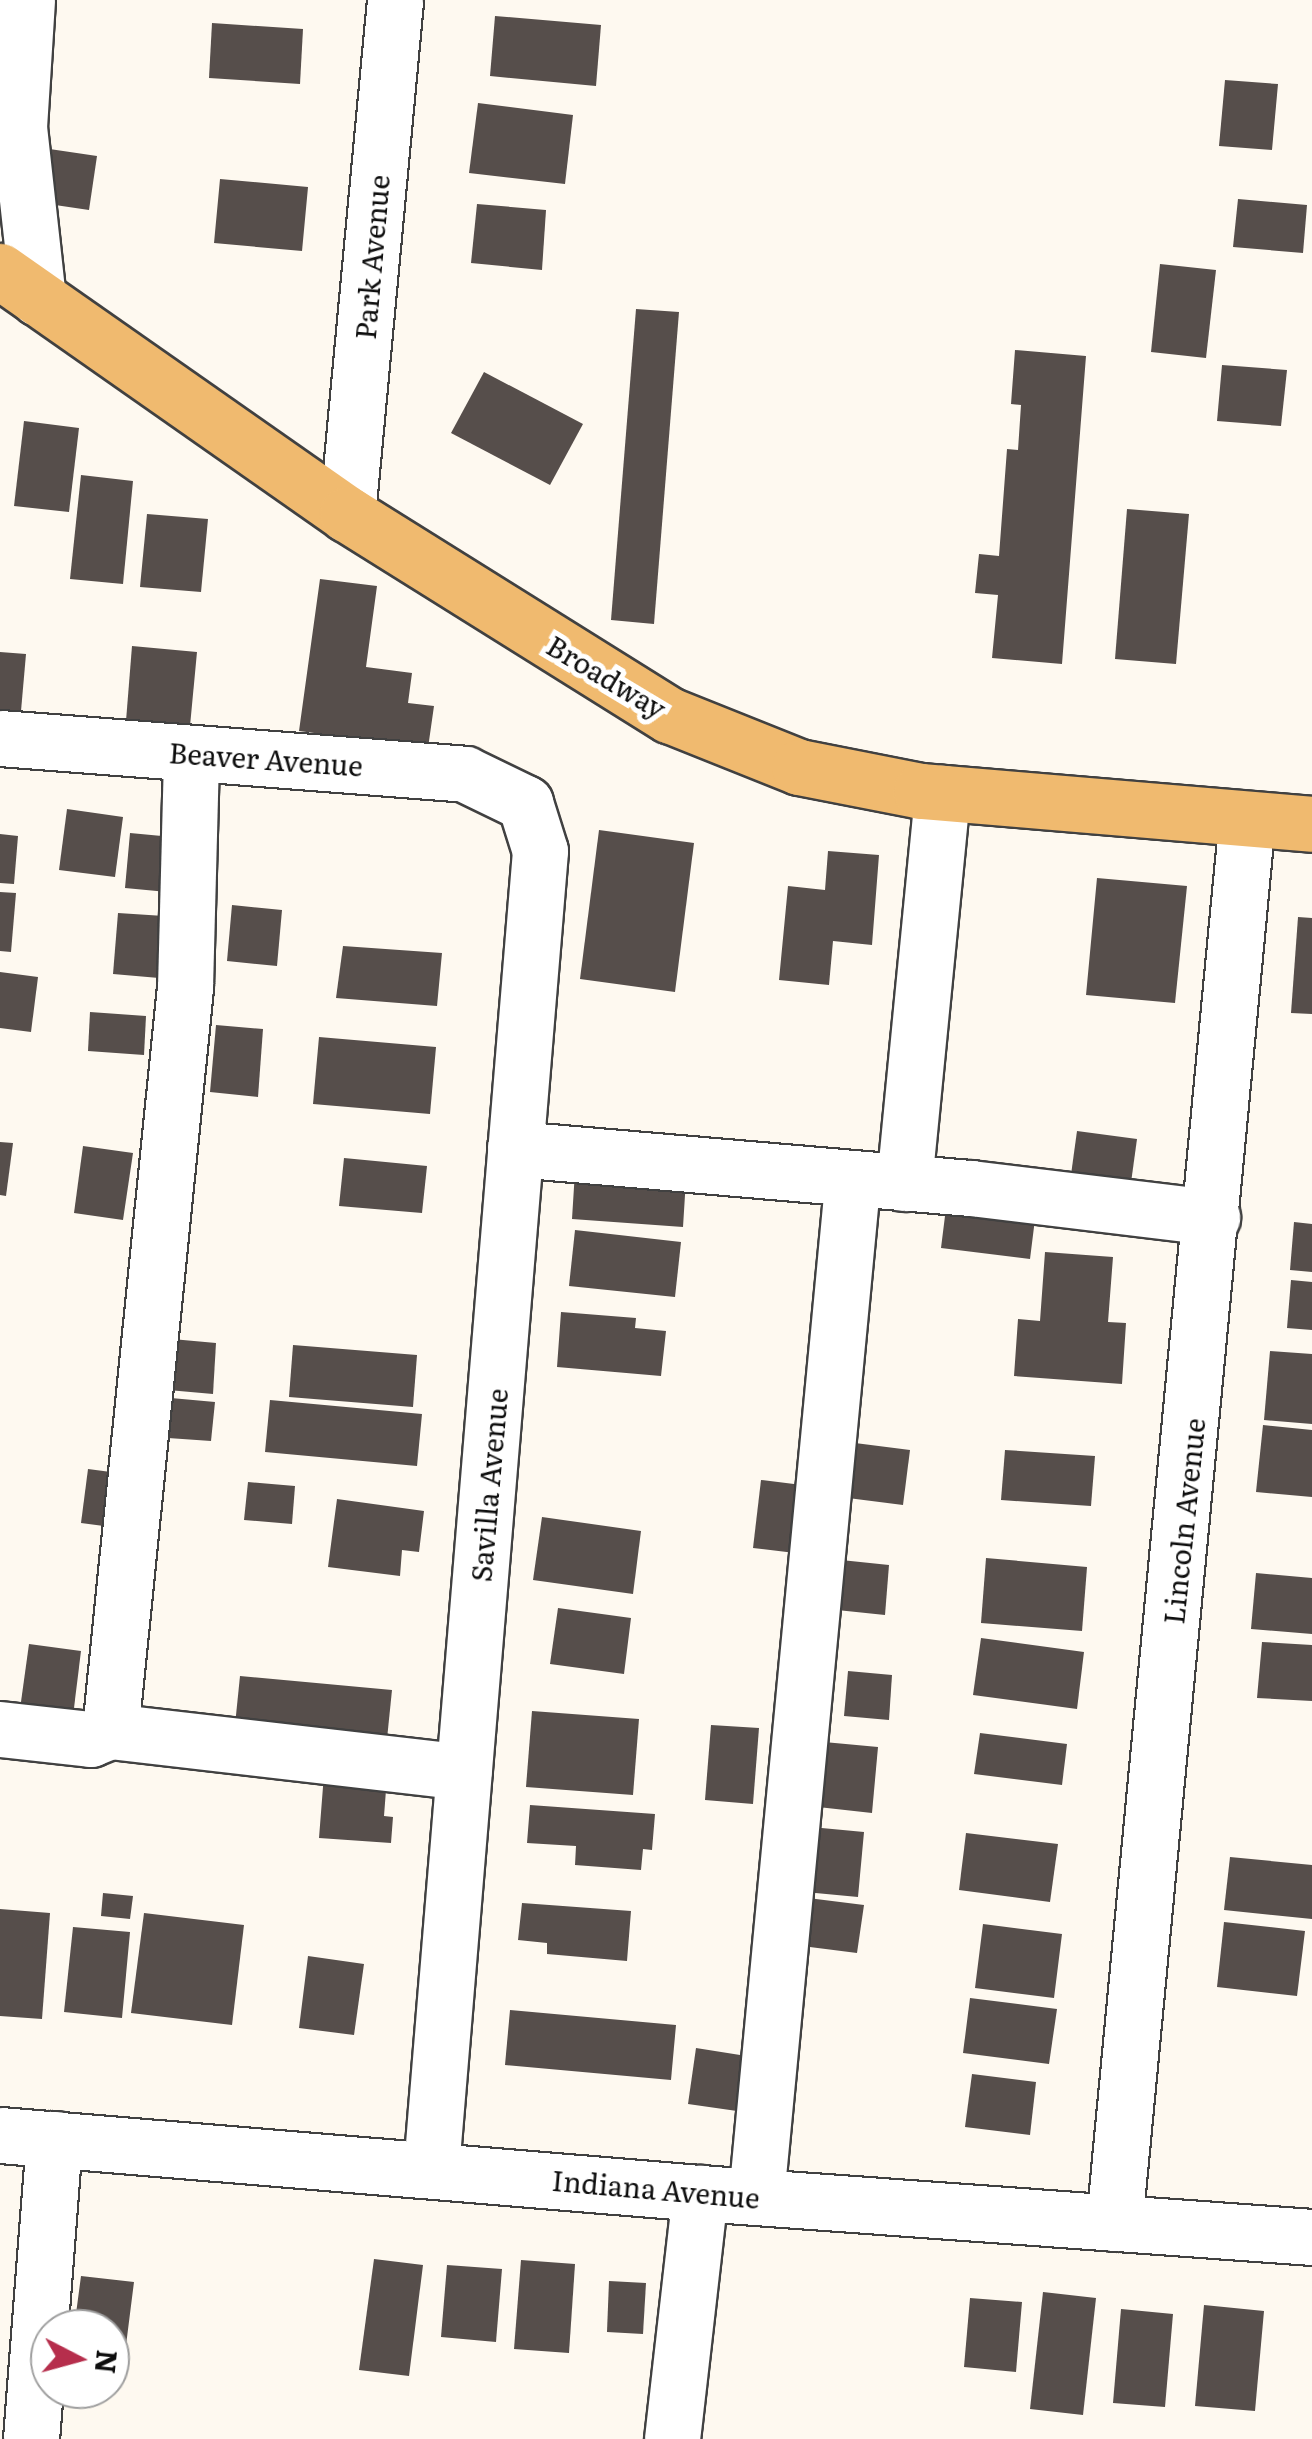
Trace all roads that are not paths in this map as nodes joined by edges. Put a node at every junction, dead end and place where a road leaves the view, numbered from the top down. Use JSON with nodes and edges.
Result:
{"nodes":[{"id":1,"x":27,"y":0,"type":"edge"},
{"id":2,"x":395,"y":0,"type":"edge"},
{"id":3,"x":19,"y":284,"type":"edge"},
{"id":4,"x":346,"y":514,"type":"junction"},
{"id":5,"x":0,"y":738,"type":"edge"},
{"id":6,"x":191,"y":752,"type":"junction"},
{"id":7,"x":942,"y":793,"type":"junction"},
{"id":8,"x":525,"y":803,"type":"joint"},
{"id":9,"x":1247,"y":819,"type":"junction"},
{"id":10,"x":1312,"y":824,"type":"edge"},
{"id":11,"x":515,"y":1149,"type":"junction"},
{"id":12,"x":838,"y":1180,"type":"junction"},
{"id":13,"x":904,"y":1184,"type":"junction"},
{"id":14,"x":1212,"y":1217,"type":"junction"},
{"id":15,"x":0,"y":1729,"type":"edge"},
{"id":16,"x":110,"y":1731,"type":"junction"},
{"id":17,"x":464,"y":1772,"type":"junction"},
{"id":18,"x":0,"y":2135,"type":"edge"},
{"id":19,"x":54,"y":2139,"type":"junction"},
{"id":20,"x":431,"y":2169,"type":"junction"},
{"id":21,"x":700,"y":2193,"type":"junction"},
{"id":22,"x":756,"y":2197,"type":"junction"},
{"id":23,"x":1114,"y":2223,"type":"junction"},
{"id":24,"x":1312,"y":2236,"type":"edge"},
{"id":25,"x":31,"y":2439,"type":"edge"},
{"id":26,"x":672,"y":2439,"type":"edge"}],
"edges":[{"from":1,"to":3,"type":"street"},
{"from":2,"to":4,"type":"street","name":"Park Avenue"},
{"from":3,"to":4,"type":"main road","name":"Broadway"},
{"from":4,"to":7,"type":"main road","name":"Broadway"},
{"from":5,"to":6,"type":"street","name":"Beaver Avenue"},
{"from":6,"to":8,"type":"street","name":"Beaver Avenue"},
{"from":6,"to":16,"type":"street"},
{"from":7,"to":9,"type":"main road","name":"Broadway"},
{"from":7,"to":13,"type":"street"},
{"from":8,"to":11,"type":"street","name":"Savilla Avenue"},
{"from":9,"to":10,"type":"main road","name":"Broadway"},
{"from":9,"to":14,"type":"street","name":"Lincoln Avenue"},
{"from":11,"to":12,"type":"street"},
{"from":11,"to":17,"type":"street","name":"Savilla Avenue"},
{"from":12,"to":13,"type":"street"},
{"from":12,"to":22,"type":"street"},
{"from":13,"to":14,"type":"street"},
{"from":14,"to":23,"type":"street","name":"Lincoln Avenue"},
{"from":15,"to":16,"type":"street"},
{"from":16,"to":17,"type":"street"},
{"from":17,"to":20,"type":"street","name":"Savilla Avenue"},
{"from":18,"to":19,"type":"street","name":"Indiana Avenue"},
{"from":19,"to":20,"type":"street","name":"Indiana Avenue"},
{"from":19,"to":25,"type":"street"},
{"from":20,"to":21,"type":"street","name":"Indiana Avenue"},
{"from":21,"to":22,"type":"street","name":"Indiana Avenue"},
{"from":21,"to":26,"type":"street"},
{"from":22,"to":23,"type":"street","name":"Indiana Avenue"},
{"from":23,"to":24,"type":"street","name":"Indiana Avenue"}]}
